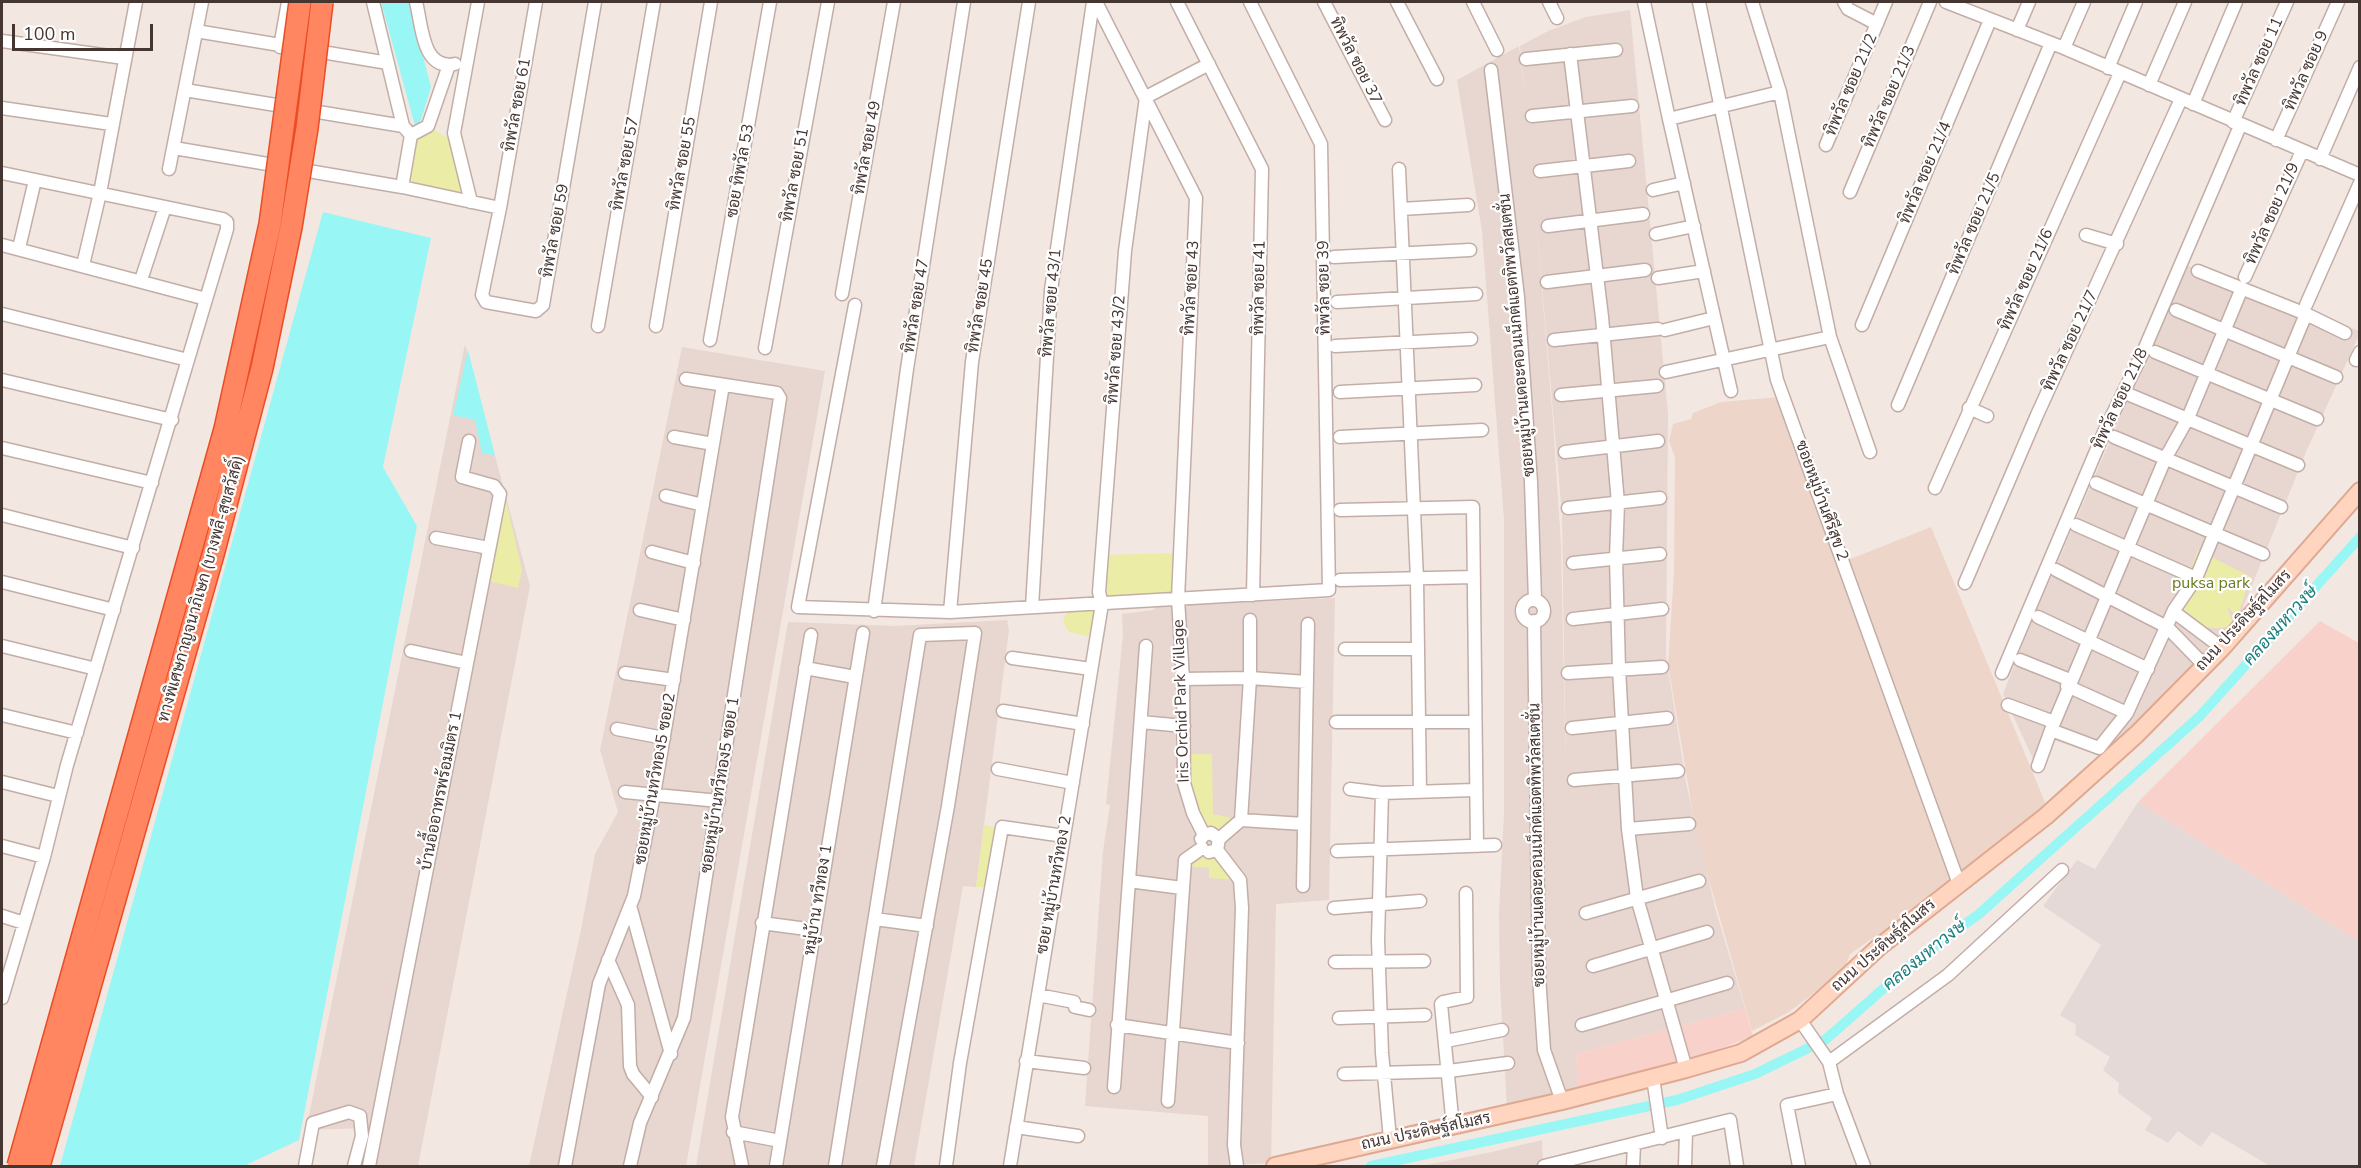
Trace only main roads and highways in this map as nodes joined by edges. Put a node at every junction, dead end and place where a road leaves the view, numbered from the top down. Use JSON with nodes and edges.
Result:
{"nodes":[{"id":1,"x":300,"y":2,"type":"edge"},
{"id":2,"x":322,"y":2,"type":"edge"},
{"id":3,"x":18,"y":1167,"type":"edge"},
{"id":4,"x":39,"y":1167,"type":"edge"}],
"edges":[{"from":1,"to":3,"type":"highway","name":"ทางพิเศษกาญจนาภิเษก (บางพลี-สุขสวัสดิ์)","bridge":true},
{"from":2,"to":4,"type":"highway","name":"ทางพิเศษกาญจนาภิเษก (บางพลี-สุขสวัสดิ์)","bridge":true}]}
